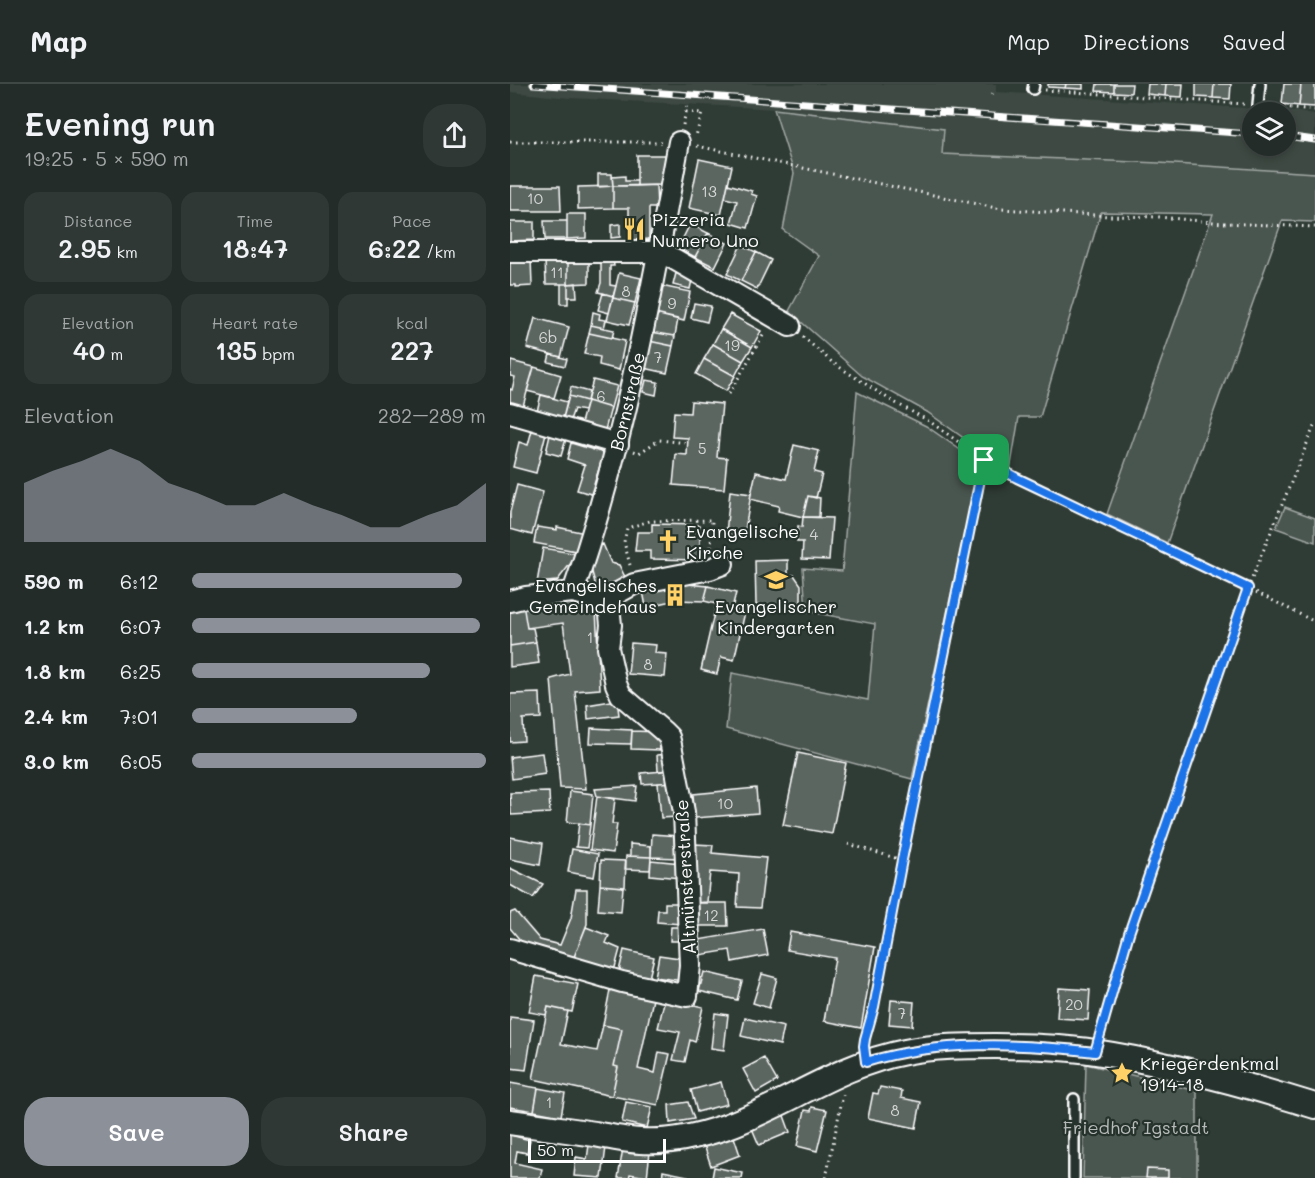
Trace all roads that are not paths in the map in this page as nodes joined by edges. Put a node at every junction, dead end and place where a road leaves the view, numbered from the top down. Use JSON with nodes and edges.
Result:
{"nodes":[{"id":1,"x":1260,"y":84,"type":"edge"},
{"id":2,"x":1258,"y":102,"type":"edge"},
{"id":3,"x":679,"y":142,"type":"road end"},
{"id":4,"x":510,"y":252,"type":"edge"},
{"id":5,"x":659,"y":252,"type":"junction"},
{"id":6,"x":782,"y":322,"type":"road end"},
{"id":7,"x":510,"y":414,"type":"edge"},
{"id":8,"x":618,"y":444,"type":"junction"},
{"id":9,"x":717,"y":566,"type":"road end"},
{"id":10,"x":573,"y":592,"type":"junction"},
{"id":11,"x":605,"y":600,"type":"junction"},
{"id":12,"x":510,"y":602,"type":"edge"},
{"id":13,"x":510,"y":950,"type":"edge"},
{"id":14,"x":1074,"y":1099,"type":"dead end"},
{"id":15,"x":1315,"y":1106,"type":"edge"},
{"id":16,"x":510,"y":1122,"type":"edge"},
{"id":17,"x":1074,"y":1178,"type":"edge"}],
"edges":[{"from":1,"to":2,"type":"lane"},
{"from":3,"to":5,"type":"street","name":"Bornstraße"},
{"from":4,"to":5,"type":"street"},
{"from":5,"to":6,"type":"street"},
{"from":5,"to":8,"type":"street","name":"Bornstraße"},
{"from":7,"to":8,"type":"street"},
{"from":8,"to":10,"type":"street","name":"Bornstraße"},
{"from":9,"to":11,"type":"street"},
{"from":10,"to":11,"type":"street"},
{"from":10,"to":12,"type":"street"},
{"from":11,"to":13,"type":"street","name":"Altmünsterstraße"},
{"from":14,"to":17,"type":"lane"},
{"from":15,"to":16,"type":"street"}]}
